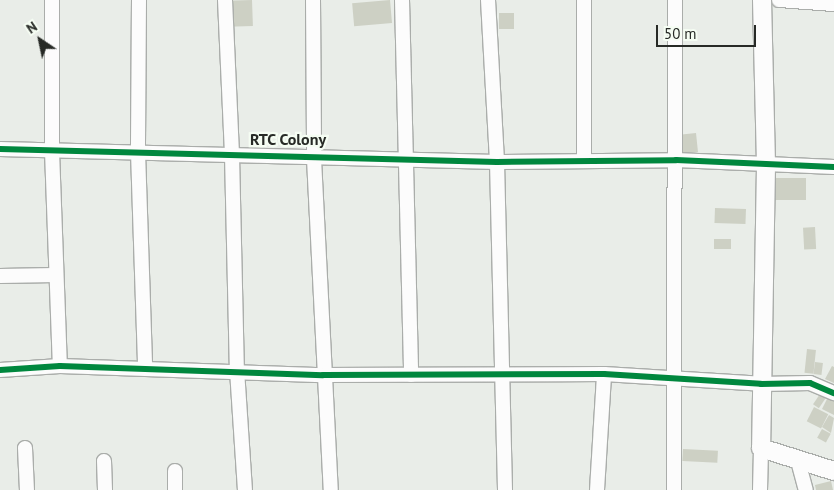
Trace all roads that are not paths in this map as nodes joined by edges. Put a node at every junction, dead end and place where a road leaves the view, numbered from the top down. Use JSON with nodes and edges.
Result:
{"nodes":[{"id":1,"x":52,"y":0,"type":"edge"},
{"id":2,"x":139,"y":0,"type":"edge"},
{"id":3,"x":225,"y":0,"type":"edge"},
{"id":4,"x":313,"y":0,"type":"edge"},
{"id":5,"x":402,"y":0,"type":"edge"},
{"id":6,"x":488,"y":0,"type":"edge"},
{"id":7,"x":584,"y":0,"type":"edge"},
{"id":8,"x":675,"y":0,"type":"edge"},
{"id":9,"x":762,"y":0,"type":"edge"},
{"id":10,"x":779,"y":0,"type":"edge"},
{"id":11,"x":834,"y":4,"type":"edge"},
{"id":12,"x":0,"y":149,"type":"edge"},
{"id":13,"x":52,"y":151,"type":"junction"},
{"id":14,"x":138,"y":152,"type":"junction"},
{"id":15,"x":232,"y":155,"type":"junction"},
{"id":16,"x":314,"y":159,"type":"junction"},
{"id":17,"x":676,"y":160,"type":"junction"},
{"id":18,"x":408,"y":161,"type":"junction"},
{"id":19,"x":584,"y":161,"type":"junction"},
{"id":20,"x":497,"y":162,"type":"junction"},
{"id":21,"x":766,"y":166,"type":"junction"},
{"id":22,"x":834,"y":168,"type":"edge"},
{"id":23,"x":55,"y":275,"type":"junction"},
{"id":24,"x":0,"y":276,"type":"edge"},
{"id":25,"x":60,"y":366,"type":"junction"},
{"id":26,"x":145,"y":368,"type":"junction"},
{"id":27,"x":0,"y":370,"type":"edge"},
{"id":28,"x":237,"y":370,"type":"junction"},
{"id":29,"x":504,"y":373,"type":"junction"},
{"id":30,"x":604,"y":374,"type":"junction"},
{"id":31,"x":323,"y":375,"type":"junction"},
{"id":32,"x":411,"y":375,"type":"junction"},
{"id":33,"x":674,"y":380,"type":"junction"},
{"id":34,"x":761,"y":384,"type":"junction"},
{"id":35,"x":834,"y":393,"type":"edge"},
{"id":36,"x":25,"y":448,"type":"dead end"},
{"id":37,"x":762,"y":448,"type":"junction"},
{"id":38,"x":104,"y":461,"type":"dead end"},
{"id":39,"x":798,"y":461,"type":"junction"},
{"id":40,"x":175,"y":471,"type":"dead end"},
{"id":41,"x":834,"y":472,"type":"edge"},
{"id":42,"x":27,"y":490,"type":"edge"},
{"id":43,"x":105,"y":490,"type":"edge"},
{"id":44,"x":175,"y":490,"type":"edge"},
{"id":45,"x":245,"y":490,"type":"edge"},
{"id":46,"x":331,"y":490,"type":"edge"},
{"id":47,"x":505,"y":490,"type":"edge"},
{"id":48,"x":597,"y":490,"type":"edge"},
{"id":49,"x":674,"y":490,"type":"edge"},
{"id":50,"x":760,"y":490,"type":"edge"},
{"id":51,"x":806,"y":490,"type":"edge"}],
"edges":[{"from":1,"to":13,"type":"street"},
{"from":2,"to":14,"type":"street"},
{"from":3,"to":15,"type":"street"},
{"from":4,"to":16,"type":"street"},
{"from":5,"to":18,"type":"street"},
{"from":6,"to":20,"type":"street"},
{"from":7,"to":19,"type":"street"},
{"from":8,"to":17,"type":"street"},
{"from":9,"to":21,"type":"street"},
{"from":10,"to":11,"type":"street"},
{"from":12,"to":13,"type":"street"},
{"from":13,"to":14,"type":"street"},
{"from":13,"to":23,"type":"street"},
{"from":14,"to":15,"type":"street"},
{"from":14,"to":26,"type":"street"},
{"from":15,"to":16,"type":"street"},
{"from":15,"to":28,"type":"street"},
{"from":16,"to":18,"type":"street"},
{"from":16,"to":31,"type":"street"},
{"from":17,"to":19,"type":"street"},
{"from":17,"to":21,"type":"street"},
{"from":17,"to":33,"type":"street"},
{"from":18,"to":20,"type":"street"},
{"from":18,"to":32,"type":"street"},
{"from":19,"to":20,"type":"street"},
{"from":20,"to":29,"type":"street"},
{"from":21,"to":22,"type":"street"},
{"from":21,"to":34,"type":"street"},
{"from":23,"to":24,"type":"street"},
{"from":23,"to":25,"type":"street"},
{"from":25,"to":26,"type":"street"},
{"from":25,"to":27,"type":"street"},
{"from":26,"to":28,"type":"street"},
{"from":28,"to":31,"type":"street"},
{"from":28,"to":45,"type":"street"},
{"from":29,"to":30,"type":"street"},
{"from":29,"to":32,"type":"street"},
{"from":29,"to":47,"type":"street"},
{"from":30,"to":33,"type":"street"},
{"from":30,"to":48,"type":"street"},
{"from":31,"to":32,"type":"street"},
{"from":31,"to":46,"type":"street"},
{"from":33,"to":34,"type":"street"},
{"from":33,"to":49,"type":"street"},
{"from":34,"to":35,"type":"street"},
{"from":34,"to":37,"type":"street"},
{"from":36,"to":42,"type":"street"},
{"from":37,"to":39,"type":"street"},
{"from":37,"to":50,"type":"street"},
{"from":38,"to":43,"type":"street"},
{"from":39,"to":41,"type":"street"},
{"from":39,"to":51,"type":"street"},
{"from":40,"to":44,"type":"street"}]}
